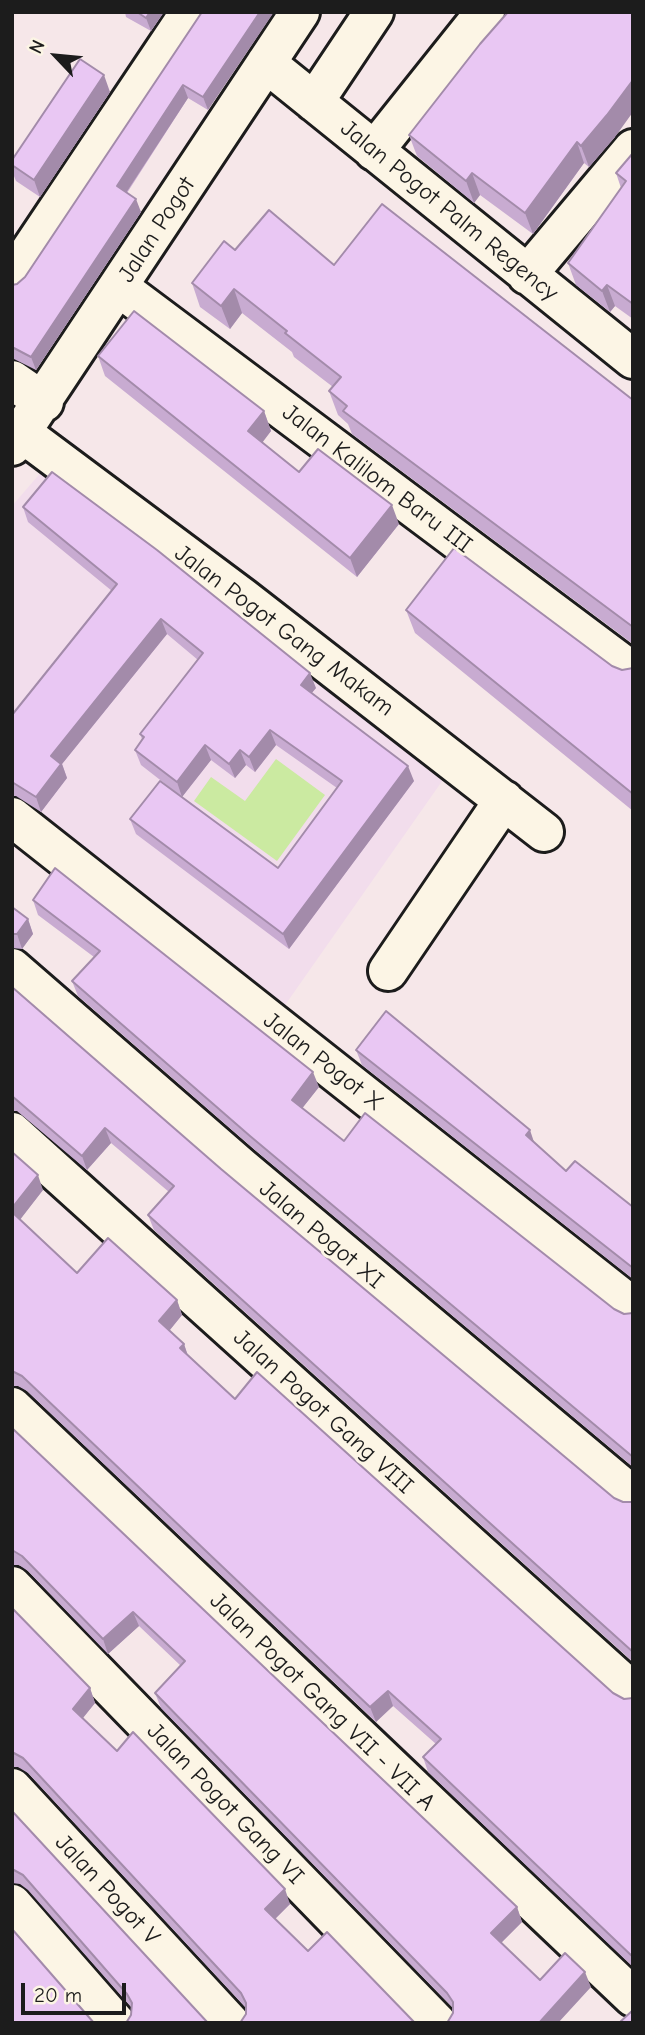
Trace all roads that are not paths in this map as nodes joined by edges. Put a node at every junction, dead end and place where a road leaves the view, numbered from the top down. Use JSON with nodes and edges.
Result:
{"nodes":[{"id":1,"x":190,"y":12,"type":"edge"},
{"id":2,"x":300,"y":12,"type":"edge"},
{"id":3,"x":374,"y":12,"type":"edge"},
{"id":4,"x":485,"y":12,"type":"edge"},
{"id":5,"x":266,"y":63,"type":"junction"},
{"id":6,"x":314,"y":103,"type":"junction"},
{"id":7,"x":633,"y":149,"type":"edge"},
{"id":8,"x":374,"y":151,"type":"junction"},
{"id":9,"x":527,"y":275,"type":"junction"},
{"id":10,"x":12,"y":278,"type":"edge"},
{"id":11,"x":120,"y":288,"type":"junction"},
{"id":12,"x":633,"y":359,"type":"edge"},
{"id":13,"x":12,"y":380,"type":"edge"},
{"id":14,"x":44,"y":402,"type":"junction"},
{"id":15,"x":17,"y":440,"type":"edge"},
{"id":16,"x":633,"y":672,"type":"edge"},
{"id":17,"x":504,"y":800,"type":"junction"},
{"id":18,"x":12,"y":817,"type":"edge"},
{"id":19,"x":544,"y":832,"type":"dead end"},
{"id":20,"x":12,"y":968,"type":"edge"},
{"id":21,"x":388,"y":971,"type":"dead end"},
{"id":22,"x":12,"y":1132,"type":"edge"},
{"id":23,"x":633,"y":1307,"type":"edge"},
{"id":24,"x":12,"y":1407,"type":"edge"},
{"id":25,"x":633,"y":1496,"type":"edge"},
{"id":26,"x":12,"y":1586,"type":"edge"},
{"id":27,"x":633,"y":1692,"type":"edge"},
{"id":28,"x":12,"y":1788,"type":"edge"},
{"id":29,"x":12,"y":1904,"type":"edge"},
{"id":30,"x":633,"y":1997,"type":"edge"},
{"id":31,"x":116,"y":2023,"type":"edge"},
{"id":32,"x":230,"y":2023,"type":"edge"},
{"id":33,"x":437,"y":2023,"type":"edge"}],
"edges":[{"from":1,"to":10,"type":"street"},
{"from":2,"to":5,"type":"street","name":"Jalan Pogot"},
{"from":3,"to":6,"type":"street"},
{"from":4,"to":8,"type":"street"},
{"from":5,"to":6,"type":"street","name":"Jalan Pogot Palm Regency"},
{"from":5,"to":11,"type":"street","name":"Jalan Pogot"},
{"from":6,"to":8,"type":"street","name":"Jalan Pogot Palm Regency"},
{"from":7,"to":9,"type":"street"},
{"from":8,"to":9,"type":"street","name":"Jalan Pogot Palm Regency"},
{"from":9,"to":12,"type":"street","name":"Jalan Pogot Palm Regency"},
{"from":11,"to":14,"type":"street","name":"Jalan Pogot"},
{"from":11,"to":16,"type":"street","name":"Jalan Kalilom Baru III"},
{"from":13,"to":14,"type":"street"},
{"from":14,"to":15,"type":"street","name":"Jalan Pogot"},
{"from":15,"to":17,"type":"street","name":"Jalan Pogot Gang Makam"},
{"from":17,"to":19,"type":"street","name":"Jalan Pogot Gang Makam"},
{"from":17,"to":21,"type":"street"},
{"from":18,"to":23,"type":"street","name":"Jalan Pogot X"},
{"from":20,"to":25,"type":"street","name":"Jalan Pogot XI"},
{"from":22,"to":27,"type":"street","name":"Jalan Pogot Gang VIII"},
{"from":24,"to":30,"type":"street","name":"Jalan Pogot Gang VII - VII A"},
{"from":26,"to":33,"type":"street","name":"Jalan Pogot Gang VI"},
{"from":28,"to":32,"type":"street","name":"Jalan Pogot V"},
{"from":29,"to":31,"type":"street"}]}
